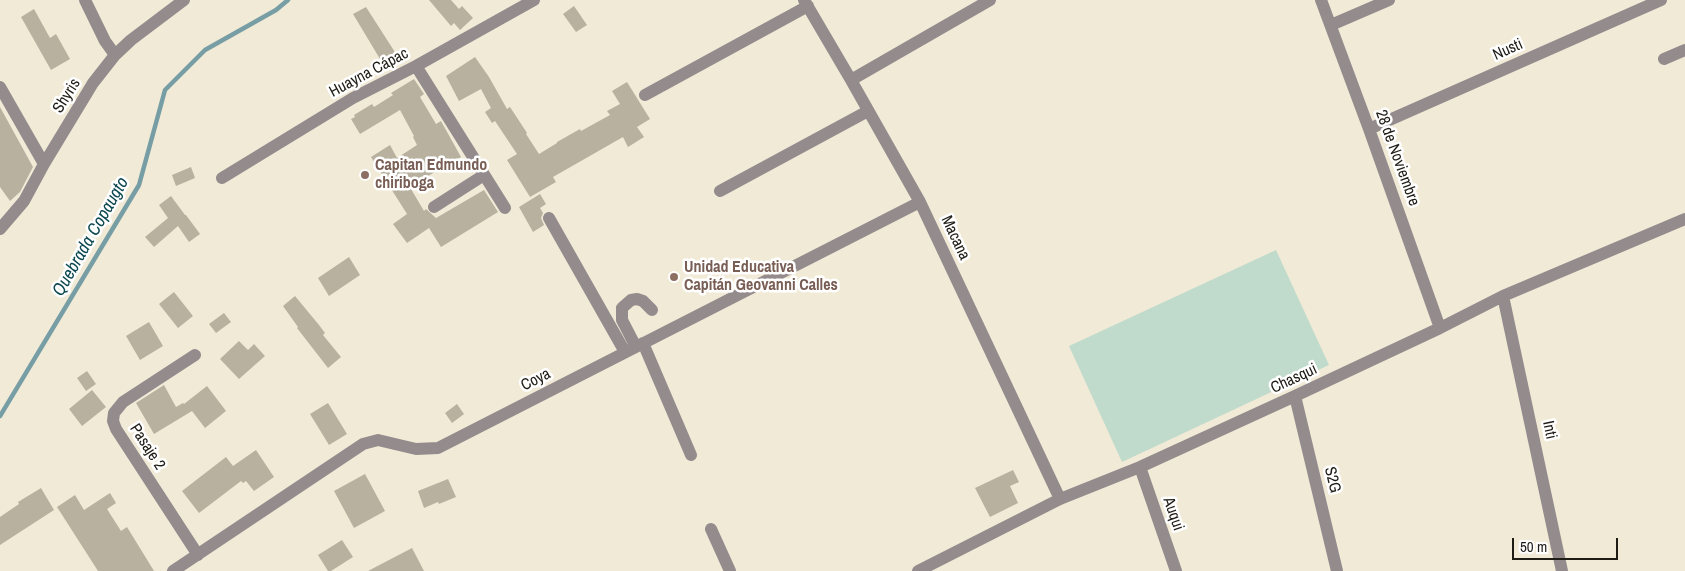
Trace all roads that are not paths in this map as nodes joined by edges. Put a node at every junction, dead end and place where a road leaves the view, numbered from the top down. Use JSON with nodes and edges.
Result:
{"nodes":[{"id":1,"x":85,"y":0,"type":"edge"},
{"id":2,"x":184,"y":0,"type":"edge"},
{"id":3,"x":534,"y":0,"type":"edge"},
{"id":4,"x":990,"y":0,"type":"edge"},
{"id":5,"x":1320,"y":0,"type":"edge"},
{"id":6,"x":1390,"y":0,"type":"edge"},
{"id":7,"x":1661,"y":0,"type":"edge"},
{"id":8,"x":806,"y":3,"type":"edge"},
{"id":9,"x":1331,"y":26,"type":"junction"},
{"id":10,"x":1685,"y":50,"type":"edge"},
{"id":11,"x":115,"y":55,"type":"junction"},
{"id":12,"x":1664,"y":59,"type":"dead end"},
{"id":13,"x":416,"y":66,"type":"junction"},
{"id":14,"x":851,"y":80,"type":"junction"},
{"id":15,"x":0,"y":87,"type":"edge"},
{"id":16,"x":645,"y":95,"type":"dead end"},
{"id":17,"x":868,"y":111,"type":"junction"},
{"id":18,"x":1369,"y":129,"type":"junction"},
{"id":19,"x":44,"y":164,"type":"junction"},
{"id":20,"x":484,"y":176,"type":"junction"},
{"id":21,"x":222,"y":178,"type":"dead end"},
{"id":22,"x":720,"y":191,"type":"dead end"},
{"id":23,"x":920,"y":202,"type":"junction"},
{"id":24,"x":434,"y":208,"type":"dead end"},
{"id":25,"x":505,"y":208,"type":"dead end"},
{"id":26,"x":549,"y":218,"type":"dead end"},
{"id":27,"x":1685,"y":219,"type":"edge"},
{"id":28,"x":0,"y":229,"type":"edge"},
{"id":29,"x":1504,"y":296,"type":"junction"},
{"id":30,"x":652,"y":310,"type":"dead end"},
{"id":31,"x":1440,"y":328,"type":"junction"},
{"id":32,"x":635,"y":347,"type":"junction"},
{"id":33,"x":195,"y":355,"type":"dead end"},
{"id":34,"x":1295,"y":396,"type":"junction"},
{"id":35,"x":691,"y":455,"type":"dead end"},
{"id":36,"x":1140,"y":467,"type":"junction"},
{"id":37,"x":1060,"y":499,"type":"junction"},
{"id":38,"x":711,"y":530,"type":"dead end"},
{"id":39,"x":198,"y":555,"type":"junction"},
{"id":40,"x":173,"y":571,"type":"edge"},
{"id":41,"x":730,"y":571,"type":"edge"},
{"id":42,"x":918,"y":571,"type":"edge"},
{"id":43,"x":1176,"y":571,"type":"edge"},
{"id":44,"x":1337,"y":571,"type":"edge"},
{"id":45,"x":1562,"y":571,"type":"edge"}],
"edges":[{"from":1,"to":11,"type":"street"},
{"from":2,"to":11,"type":"street","name":"Shyris"},
{"from":3,"to":13,"type":"street","name":"Huayna Cápac"},
{"from":4,"to":14,"type":"street"},
{"from":5,"to":9,"type":"street","name":"28 de Noviembre"},
{"from":6,"to":9,"type":"street"},
{"from":7,"to":18,"type":"street","name":"Nusti"},
{"from":8,"to":14,"type":"street","name":"Macana"},
{"from":8,"to":16,"type":"street"},
{"from":9,"to":18,"type":"street","name":"28 de Noviembre"},
{"from":10,"to":12,"type":"street"},
{"from":11,"to":19,"type":"street","name":"Shyris"},
{"from":13,"to":20,"type":"street"},
{"from":13,"to":21,"type":"street","name":"Huayna Cápac"},
{"from":14,"to":17,"type":"street","name":"Macana"},
{"from":15,"to":19,"type":"street"},
{"from":17,"to":22,"type":"street"},
{"from":17,"to":23,"type":"street","name":"Macana"},
{"from":18,"to":31,"type":"street","name":"28 de Noviembre"},
{"from":19,"to":28,"type":"street","name":"Shyris"},
{"from":20,"to":24,"type":"street"},
{"from":20,"to":25,"type":"street"},
{"from":23,"to":32,"type":"street","name":"Coya"},
{"from":23,"to":37,"type":"street","name":"Macana"},
{"from":26,"to":32,"type":"street"},
{"from":27,"to":29,"type":"street","name":"Chasqui"},
{"from":29,"to":31,"type":"street","name":"Chasqui"},
{"from":29,"to":45,"type":"street","name":"Inti"},
{"from":30,"to":32,"type":"street"},
{"from":31,"to":34,"type":"street","name":"Chasqui"},
{"from":32,"to":35,"type":"street"},
{"from":32,"to":39,"type":"street","name":"Coya"},
{"from":33,"to":39,"type":"street","name":"Pasaje 2"},
{"from":34,"to":36,"type":"street","name":"Chasqui"},
{"from":34,"to":44,"type":"street","name":"S2G"},
{"from":36,"to":37,"type":"street","name":"Chasqui"},
{"from":36,"to":43,"type":"street","name":"Auqui"},
{"from":37,"to":42,"type":"street","name":"Chasqui"},
{"from":38,"to":41,"type":"street"},
{"from":39,"to":40,"type":"street","name":"Coya"}]}
